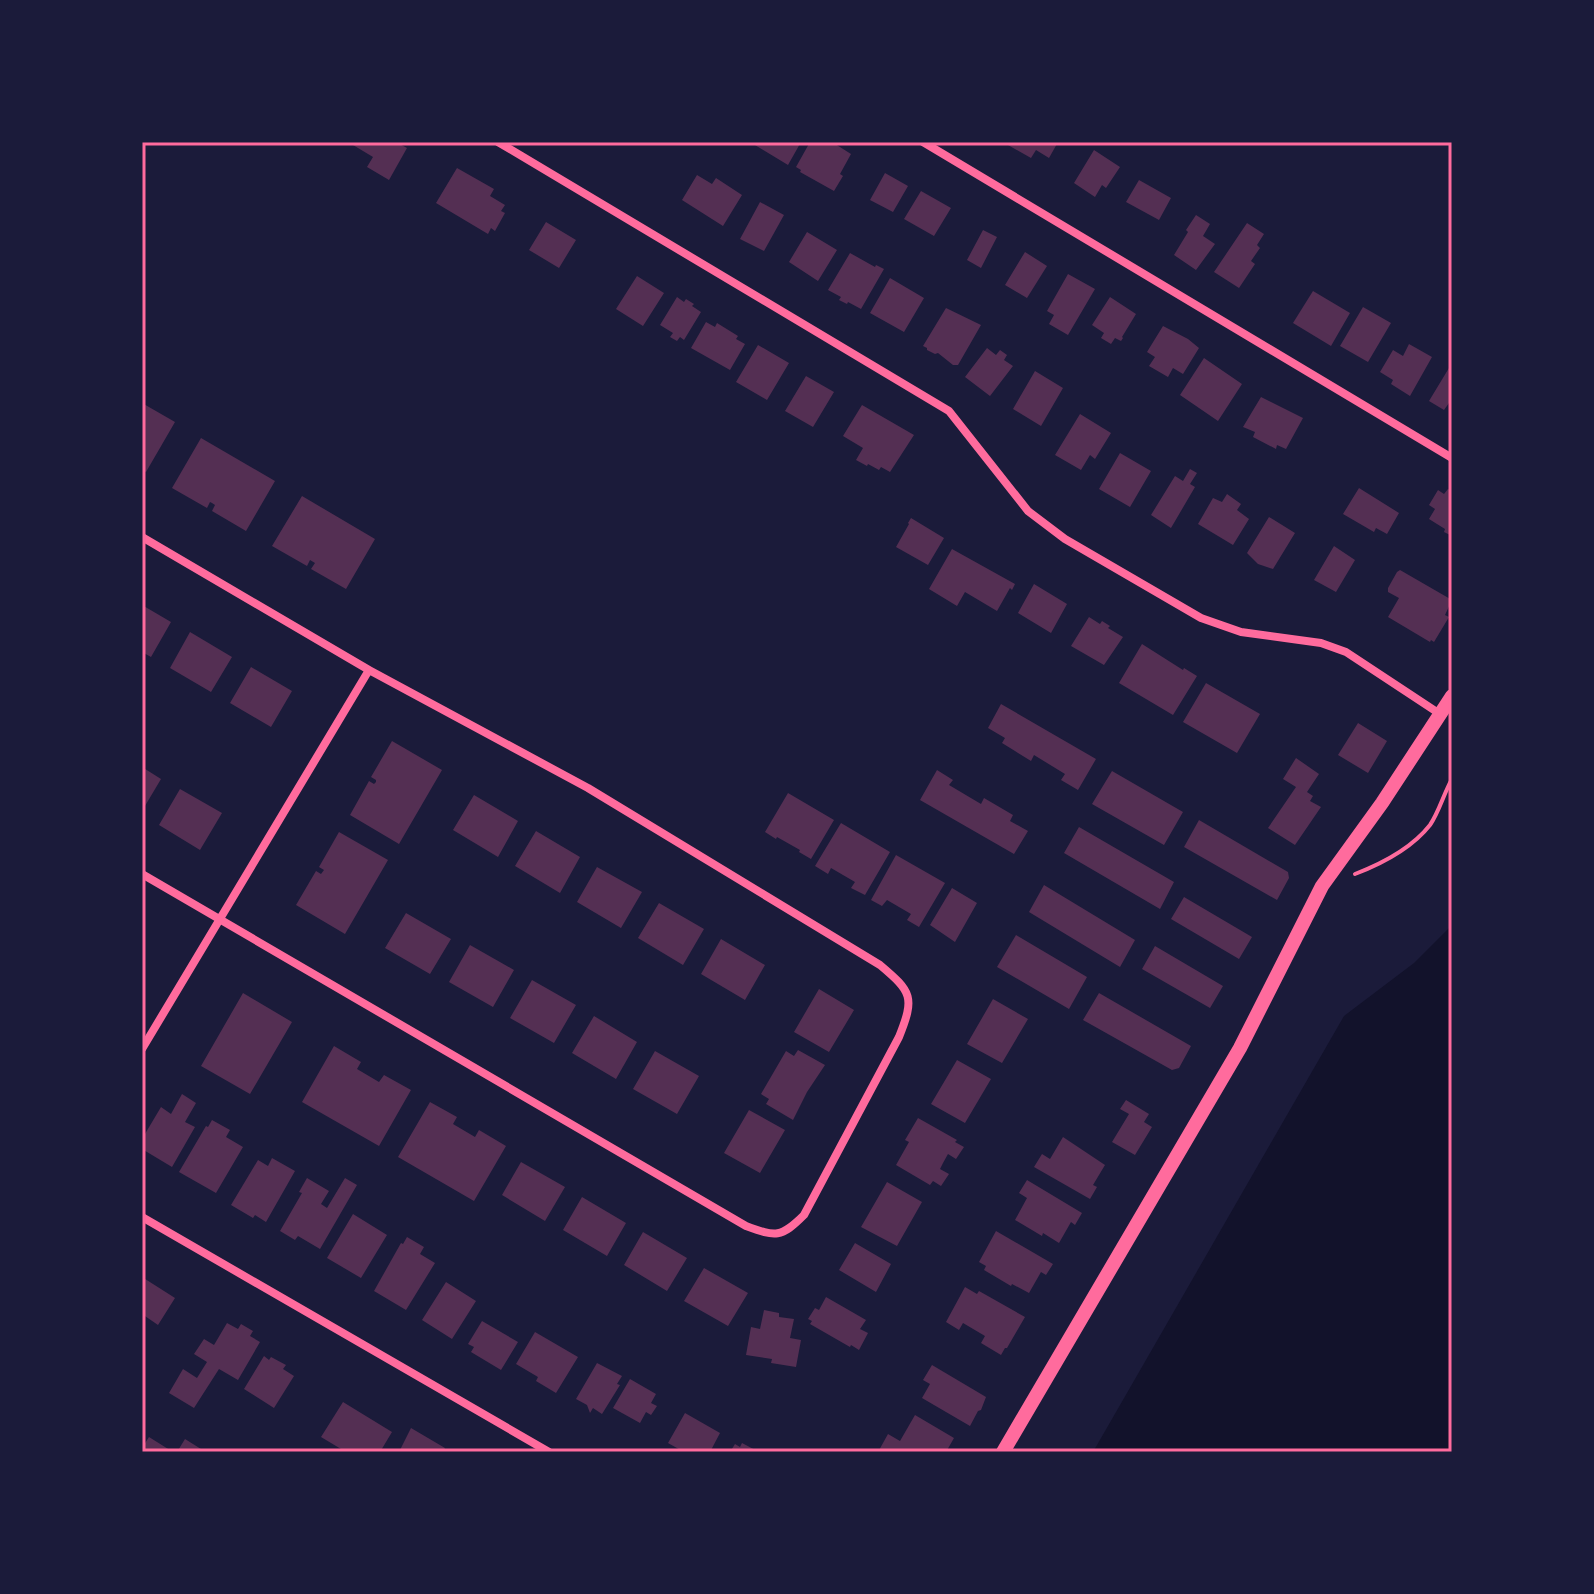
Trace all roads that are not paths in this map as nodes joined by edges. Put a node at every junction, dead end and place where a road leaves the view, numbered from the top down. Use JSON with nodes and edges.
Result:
{"nodes":[{"id":1,"x":498,"y":142,"type":"edge"},
{"id":2,"x":923,"y":142,"type":"edge"},
{"id":3,"x":1452,"y":458,"type":"edge"},
{"id":4,"x":142,"y":537,"type":"edge"},
{"id":5,"x":369,"y":670,"type":"junction"},
{"id":6,"x":1452,"y":696,"type":"edge"},
{"id":7,"x":1440,"y":714,"type":"junction"},
{"id":8,"x":142,"y":874,"type":"edge"},
{"id":9,"x":220,"y":919,"type":"junction"},
{"id":10,"x":142,"y":1049,"type":"edge"},
{"id":11,"x":142,"y":1217,"type":"edge"},
{"id":12,"x":549,"y":1452,"type":"edge"},
{"id":13,"x":1003,"y":1452,"type":"edge"}],
"edges":[{"from":1,"to":7,"type":"street"},
{"from":2,"to":3,"type":"street"},
{"from":4,"to":5,"type":"street"},
{"from":5,"to":9,"type":"street"},
{"from":5,"to":9,"type":"street"},
{"from":6,"to":7,"type":"street"},
{"from":7,"to":13,"type":"street"},
{"from":8,"to":9,"type":"street"},
{"from":9,"to":10,"type":"street"},
{"from":11,"to":12,"type":"street"}]}
